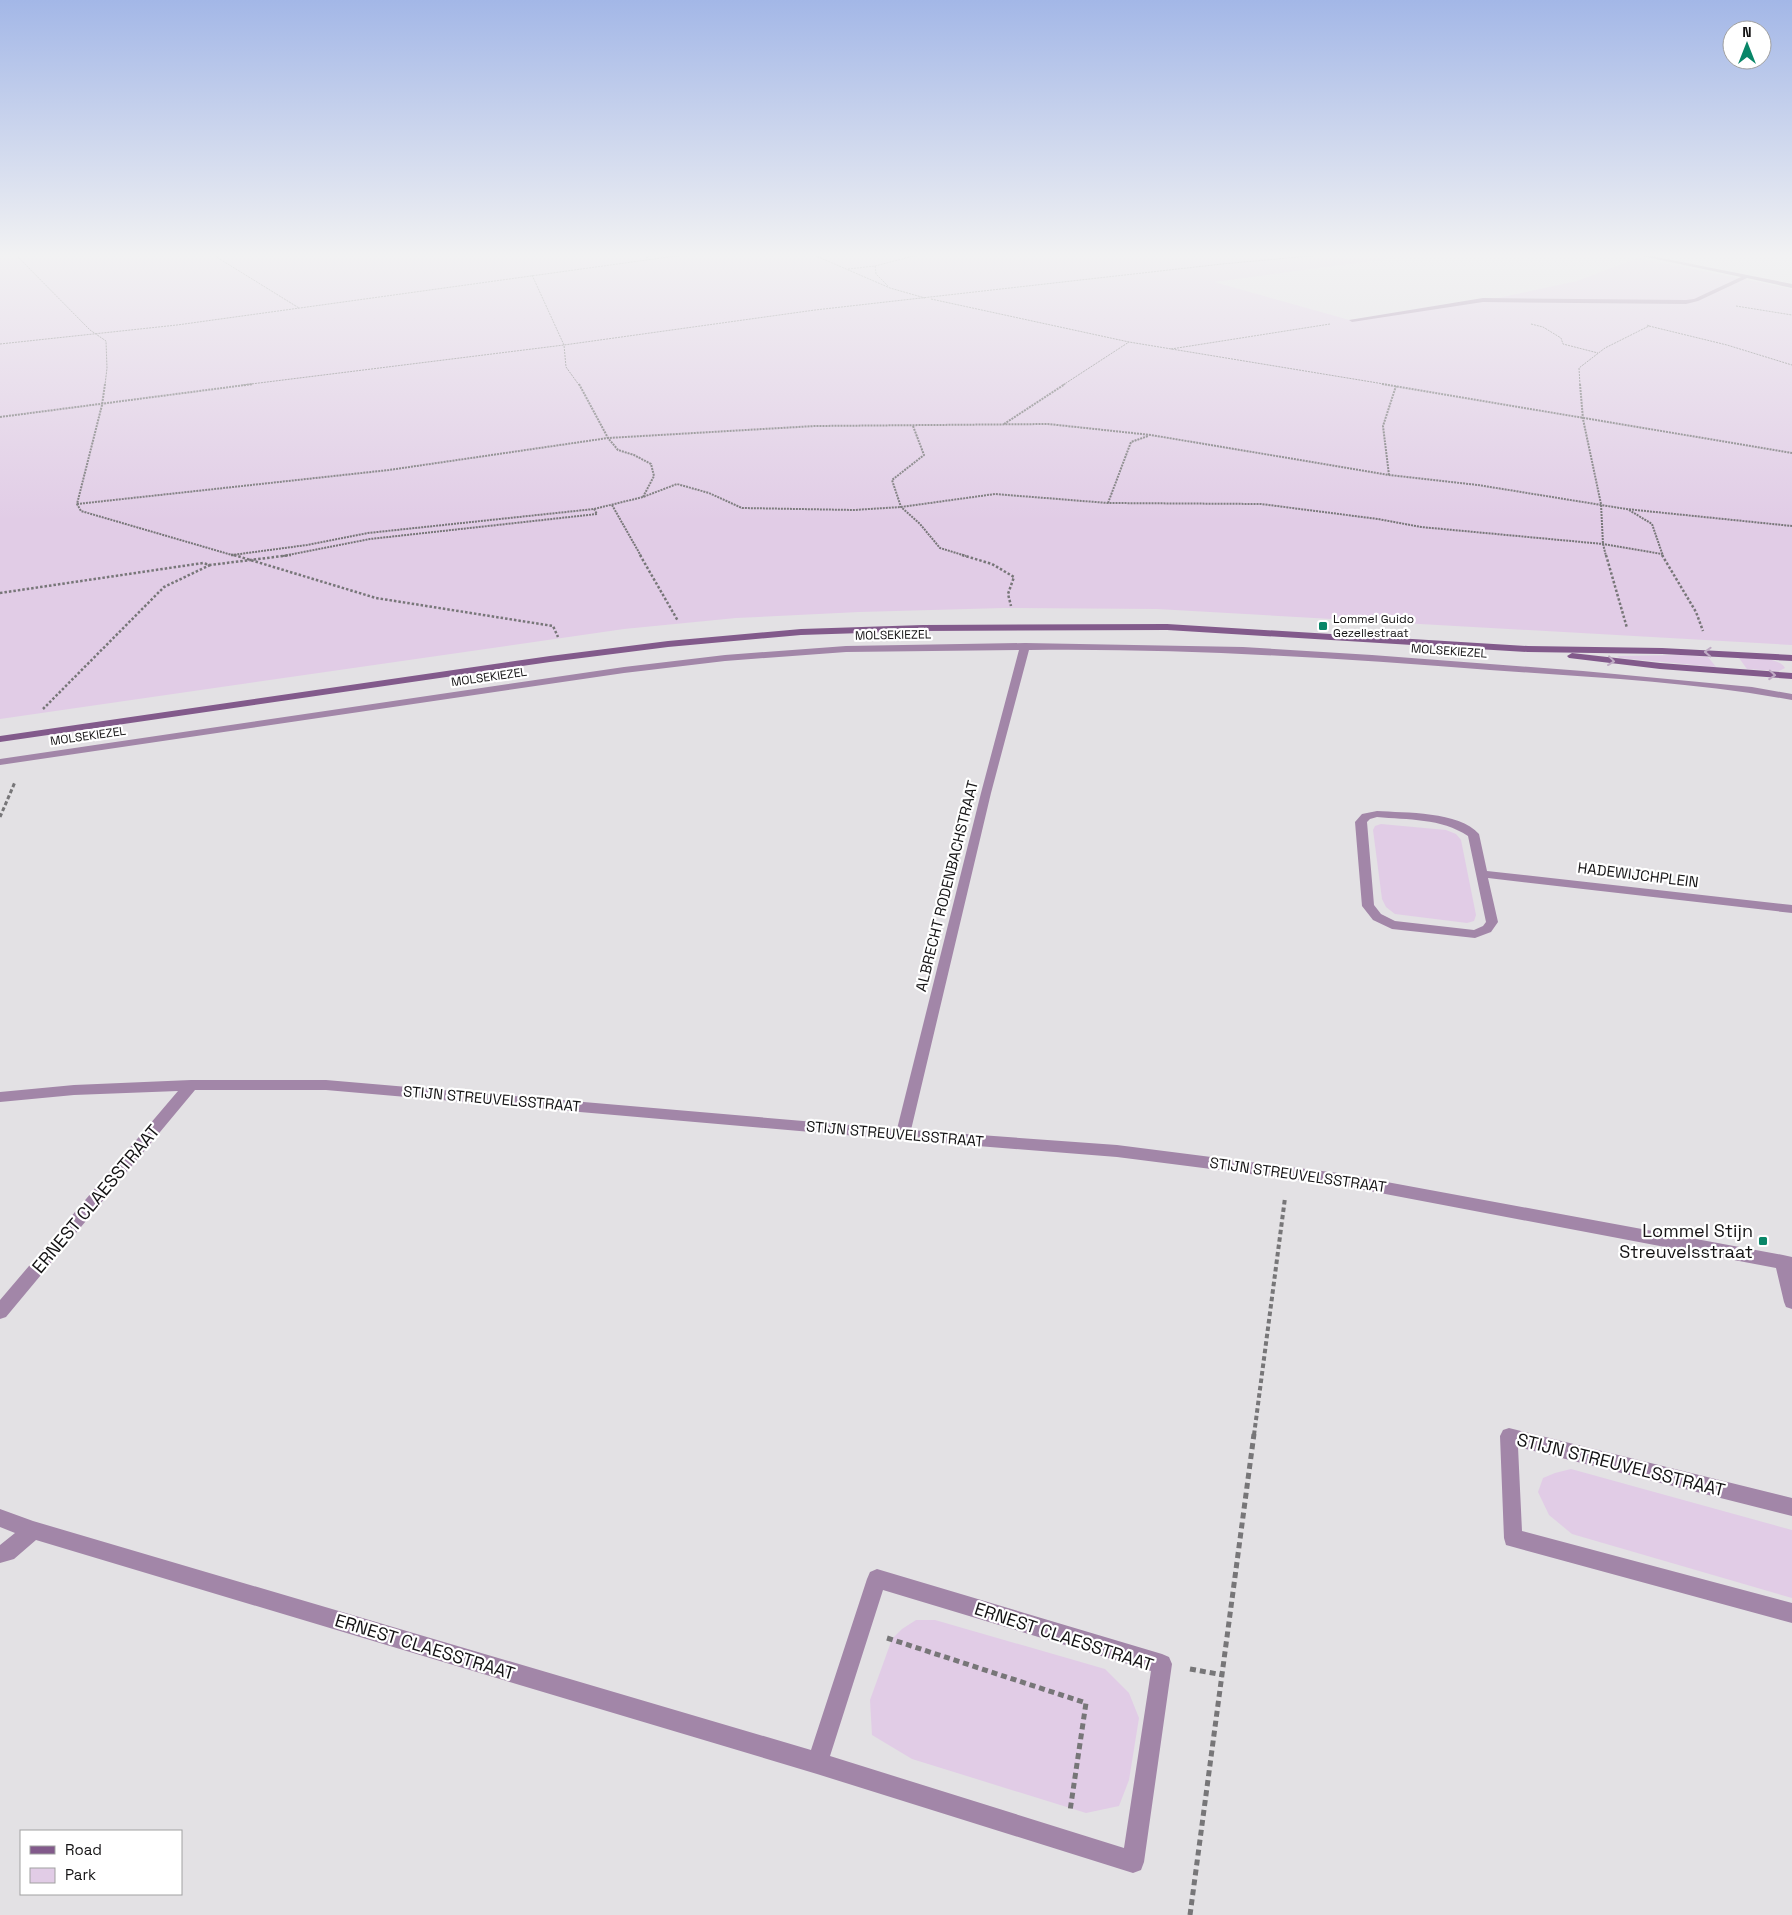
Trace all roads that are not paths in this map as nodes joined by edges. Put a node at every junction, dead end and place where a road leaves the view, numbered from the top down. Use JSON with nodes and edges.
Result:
{"nodes":[{"id":1,"x":1025,"y":646,"type":"junction"},
{"id":2,"x":1528,"y":649,"type":"junction"},
{"id":3,"x":1792,"y":658,"type":"edge"},
{"id":4,"x":1792,"y":676,"type":"edge"},
{"id":5,"x":1792,"y":696,"type":"edge"},
{"id":6,"x":0,"y":739,"type":"edge"},
{"id":7,"x":0,"y":762,"type":"edge"},
{"id":8,"x":1481,"y":874,"type":"junction"},
{"id":9,"x":1792,"y":909,"type":"edge"},
{"id":10,"x":191,"y":1085,"type":"junction"},
{"id":11,"x":0,"y":1097,"type":"edge"},
{"id":12,"x":903,"y":1135,"type":"junction"},
{"id":13,"x":1787,"y":1263,"type":"edge"},
{"id":14,"x":1792,"y":1302,"type":"edge"},
{"id":15,"x":0,"y":1312,"type":"edge"},
{"id":16,"x":1792,"y":1507,"type":"edge"},
{"id":17,"x":0,"y":1518,"type":"edge"},
{"id":18,"x":33,"y":1530,"type":"junction"},
{"id":19,"x":0,"y":1554,"type":"edge"},
{"id":20,"x":1792,"y":1613,"type":"edge"},
{"id":21,"x":817,"y":1763,"type":"junction"}],
"edges":[{"from":1,"to":5,"type":"street","name":"MOLSEKIEZEL"},
{"from":1,"to":7,"type":"street","name":"MOLSEKIEZEL"},
{"from":1,"to":12,"type":"street","name":"ALBRECHT RODENBACHSTRAAT"},
{"from":3,"to":2,"type":"main road","name":"MOLSEKIEZEL","one_way":true},
{"from":2,"to":4,"type":"main road","name":"MOLSEKIEZEL","one_way":true},
{"from":2,"to":6,"type":"main road","name":"MOLSEKIEZEL"},
{"from":8,"to":8,"type":"street"},
{"from":8,"to":9,"type":"street","name":"HADEWIJCHPLEIN"},
{"from":10,"to":11,"type":"street","name":"STIJN STREUVELSSTRAAT"},
{"from":10,"to":12,"type":"street","name":"STIJN STREUVELSSTRAAT"},
{"from":10,"to":15,"type":"street","name":"ERNEST CLAESSTRAAT"},
{"from":12,"to":13,"type":"street","name":"STIJN STREUVELSSTRAAT"},
{"from":13,"to":14,"type":"street","name":"STIJN STREUVELSSTRAAT"},
{"from":16,"to":20,"type":"street","name":"STIJN STREUVELSSTRAAT"},
{"from":17,"to":18,"type":"street","name":"ERNEST CLAESSTRAAT"},
{"from":18,"to":19,"type":"street"},
{"from":18,"to":21,"type":"street","name":"ERNEST CLAESSTRAAT"},
{"from":21,"to":21,"type":"street","name":"ERNEST CLAESSTRAAT"}]}
